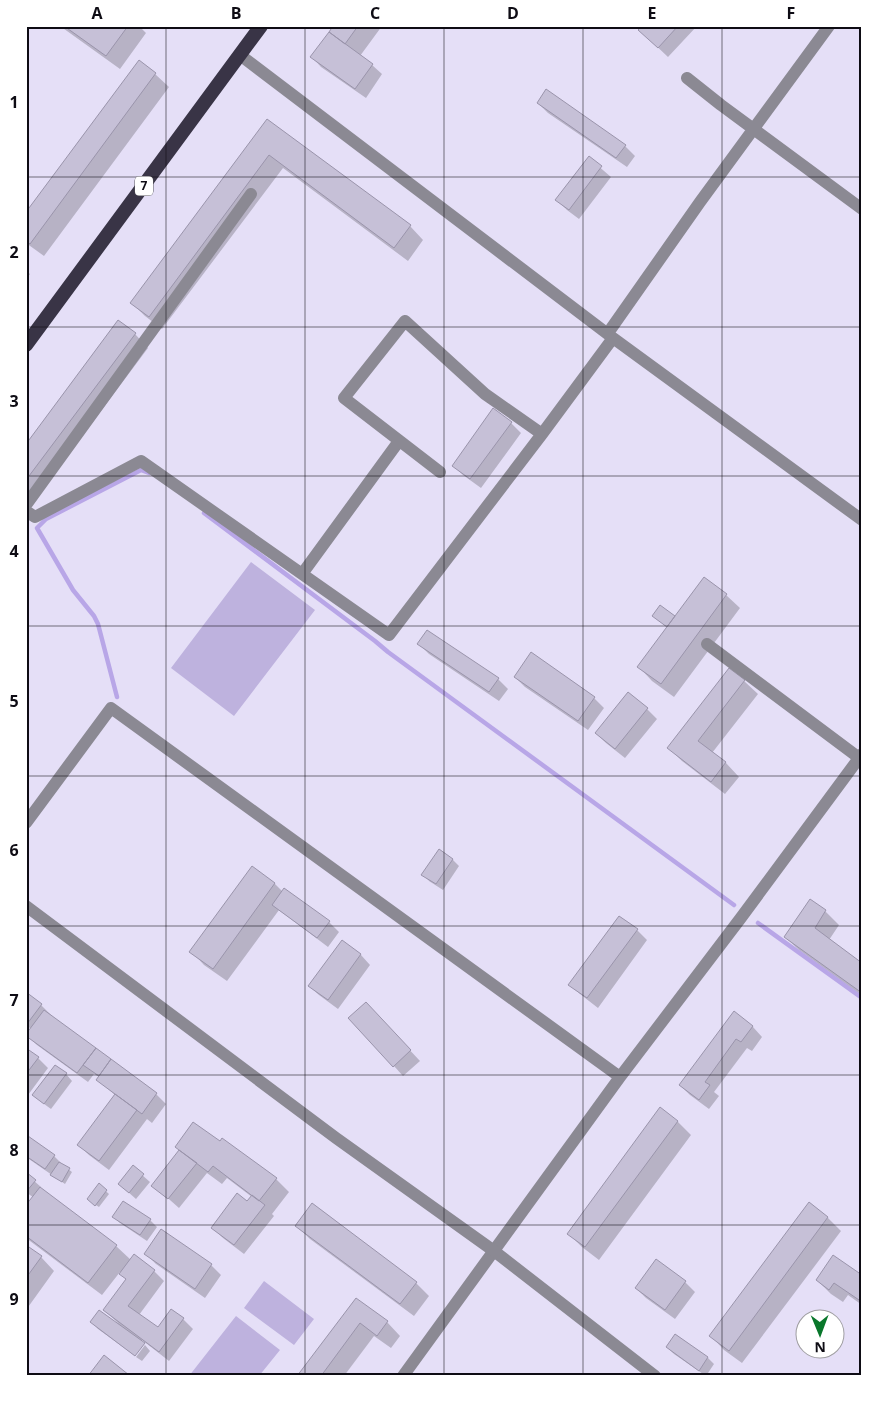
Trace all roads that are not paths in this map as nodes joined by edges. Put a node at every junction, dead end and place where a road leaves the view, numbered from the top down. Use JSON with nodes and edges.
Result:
{"nodes":[{"id":1,"x":261,"y":26,"type":"edge"},
{"id":2,"x":829,"y":26,"type":"edge"},
{"id":3,"x":240,"y":55,"type":"junction"},
{"id":4,"x":687,"y":78,"type":"dead end"},
{"id":5,"x":754,"y":129,"type":"junction"},
{"id":6,"x":251,"y":194,"type":"dead end"},
{"id":7,"x":862,"y":209,"type":"edge"},
{"id":8,"x":610,"y":335,"type":"junction"},
{"id":9,"x":26,"y":345,"type":"edge"},
{"id":10,"x":542,"y":434,"type":"junction"},
{"id":11,"x":399,"y":441,"type":"junction"},
{"id":12,"x":440,"y":472,"type":"dead end"},
{"id":13,"x":26,"y":505,"type":"edge"},
{"id":14,"x":26,"y":511,"type":"edge"},
{"id":15,"x":862,"y":520,"type":"edge"},
{"id":16,"x":302,"y":574,"type":"junction"},
{"id":17,"x":707,"y":644,"type":"dead end"},
{"id":18,"x":861,"y":757,"type":"edge"},
{"id":19,"x":26,"y":824,"type":"edge"},
{"id":20,"x":26,"y":906,"type":"edge"},
{"id":21,"x":620,"y":1077,"type":"junction"},
{"id":22,"x":494,"y":1251,"type":"junction"},
{"id":23,"x":403,"y":1376,"type":"edge"},
{"id":24,"x":655,"y":1376,"type":"edge"}],
"edges":[{"from":1,"to":3,"type":"highway","number":"7"},
{"from":2,"to":5,"type":"street"},
{"from":3,"to":8,"type":"street"},
{"from":3,"to":9,"type":"highway","number":"7"},
{"from":4,"to":5,"type":"street"},
{"from":5,"to":7,"type":"street"},
{"from":5,"to":8,"type":"street"},
{"from":6,"to":13,"type":"street"},
{"from":8,"to":10,"type":"street"},
{"from":8,"to":15,"type":"street"},
{"from":10,"to":11,"type":"street"},
{"from":10,"to":16,"type":"street"},
{"from":11,"to":12,"type":"street"},
{"from":11,"to":16,"type":"street"},
{"from":14,"to":16,"type":"street"},
{"from":17,"to":18,"type":"street"},
{"from":18,"to":21,"type":"street"},
{"from":19,"to":21,"type":"street"},
{"from":20,"to":22,"type":"street"},
{"from":21,"to":22,"type":"street"},
{"from":22,"to":23,"type":"street"},
{"from":22,"to":24,"type":"street"}]}
